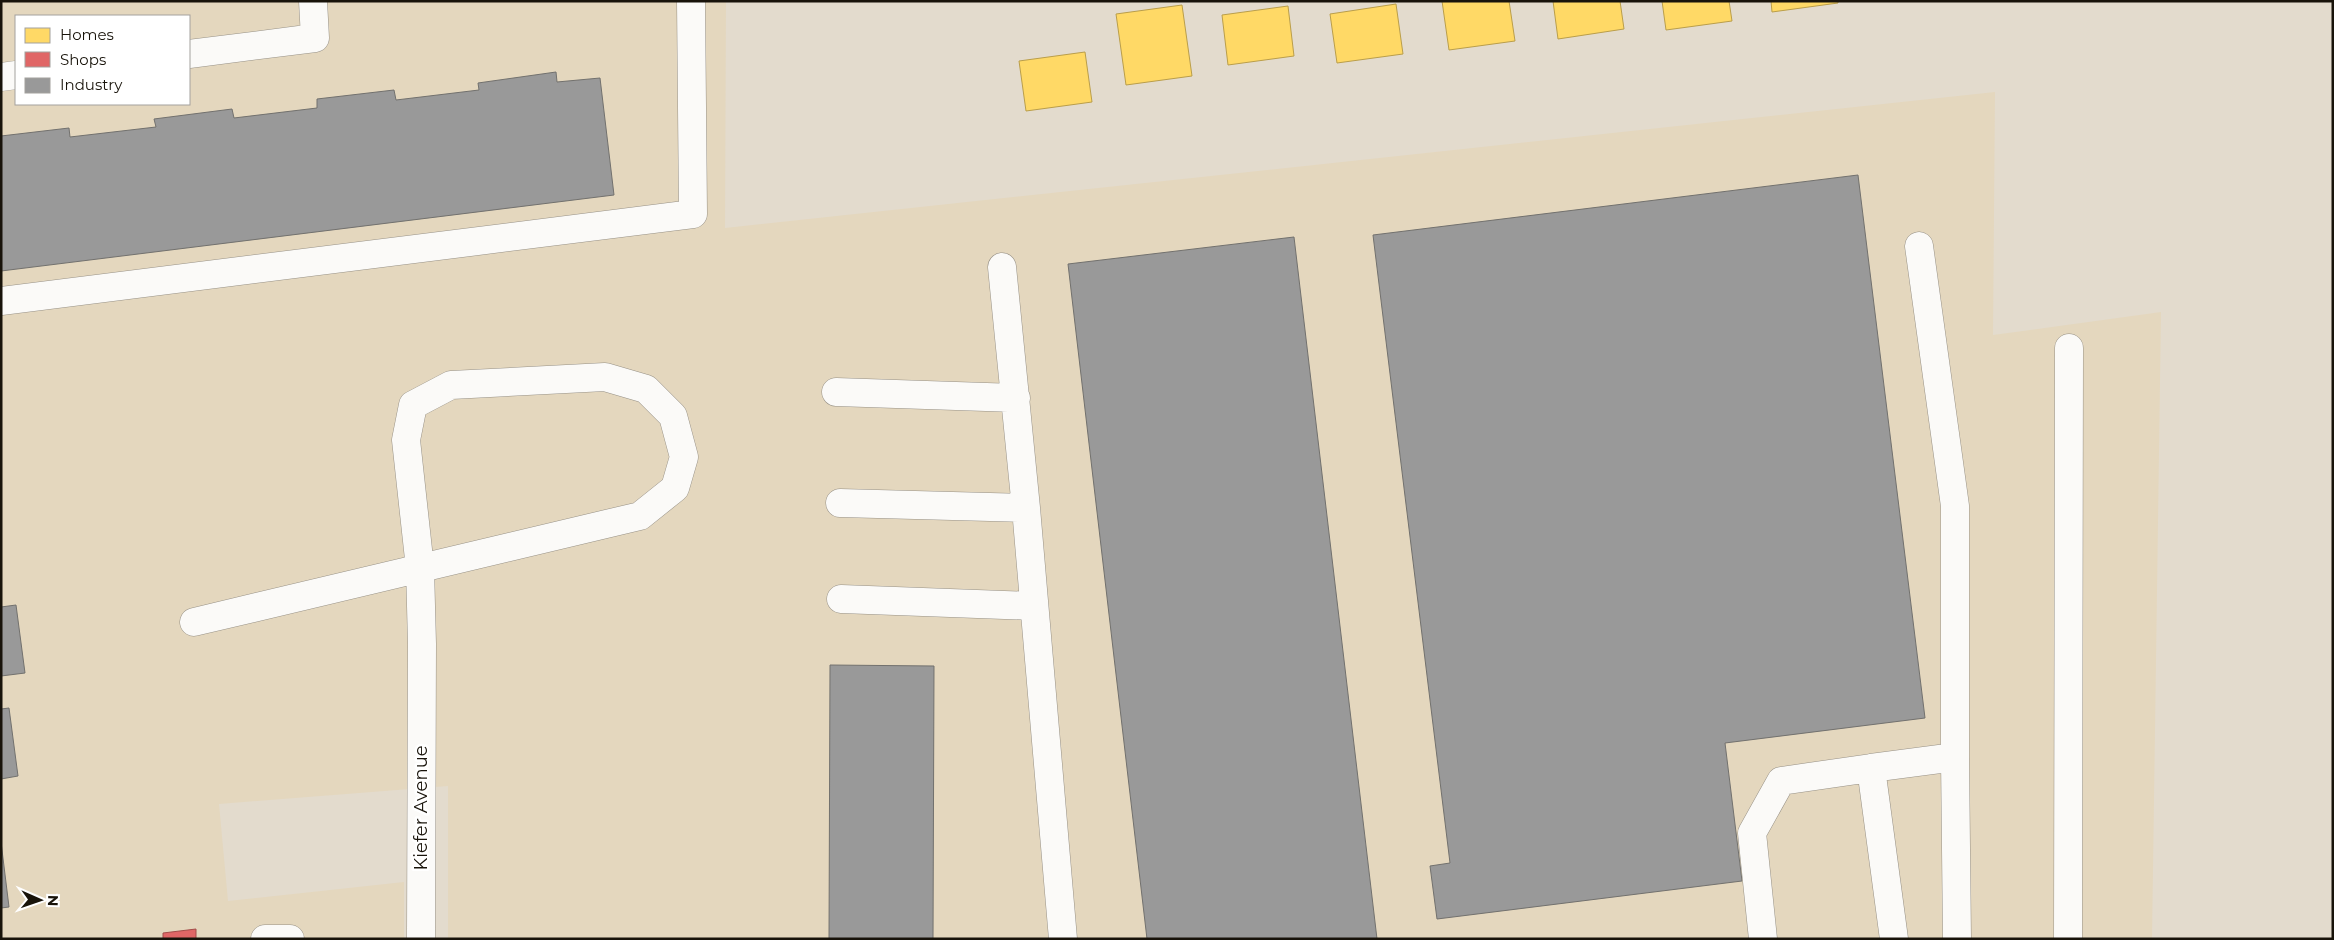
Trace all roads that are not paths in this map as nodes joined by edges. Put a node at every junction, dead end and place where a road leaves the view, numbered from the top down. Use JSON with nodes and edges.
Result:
{"nodes":[{"id":1,"x":313,"y":1,"type":"edge"},
{"id":2,"x":691,"y":1,"type":"edge"},
{"id":3,"x":190,"y":54,"type":"edge"},
{"id":4,"x":15,"y":75,"type":"edge"},
{"id":5,"x":1,"y":77,"type":"edge"},
{"id":6,"x":1919,"y":246,"type":"dead end"},
{"id":7,"x":1002,"y":267,"type":"dead end"},
{"id":8,"x":1,"y":301,"type":"edge"},
{"id":9,"x":2069,"y":348,"type":"dead end"},
{"id":10,"x":836,"y":392,"type":"dead end"},
{"id":11,"x":1016,"y":398,"type":"junction"},
{"id":12,"x":840,"y":503,"type":"dead end"},
{"id":13,"x":1026,"y":508,"type":"junction"},
{"id":14,"x":420,"y":568,"type":"junction"},
{"id":15,"x":841,"y":599,"type":"dead end"},
{"id":16,"x":1034,"y":606,"type":"junction"},
{"id":17,"x":194,"y":622,"type":"dead end"},
{"id":18,"x":1955,"y":757,"type":"junction"},
{"id":19,"x":1871,"y":768,"type":"junction"},
{"id":20,"x":265,"y":939,"type":"edge"},
{"id":21,"x":290,"y":939,"type":"edge"},
{"id":22,"x":421,"y":939,"type":"edge"},
{"id":23,"x":1063,"y":939,"type":"edge"},
{"id":24,"x":1763,"y":939,"type":"edge"},
{"id":25,"x":1894,"y":939,"type":"edge"},
{"id":26,"x":1957,"y":939,"type":"edge"},
{"id":27,"x":2068,"y":939,"type":"edge"}],
"edges":[{"from":1,"to":3,"type":"street"},
{"from":2,"to":8,"type":"street"},
{"from":4,"to":5,"type":"street"},
{"from":6,"to":18,"type":"street"},
{"from":7,"to":11,"type":"street"},
{"from":9,"to":27,"type":"street"},
{"from":10,"to":11,"type":"street"},
{"from":11,"to":13,"type":"street"},
{"from":12,"to":13,"type":"street"},
{"from":13,"to":16,"type":"street"},
{"from":14,"to":14,"type":"street","name":"Kiefer Avenue"},
{"from":14,"to":17,"type":"street"},
{"from":14,"to":22,"type":"street","name":"Kiefer Avenue"},
{"from":15,"to":16,"type":"street"},
{"from":16,"to":23,"type":"street"},
{"from":18,"to":19,"type":"street"},
{"from":18,"to":26,"type":"street"},
{"from":19,"to":24,"type":"street"},
{"from":19,"to":25,"type":"street"},
{"from":20,"to":21,"type":"street"}]}
